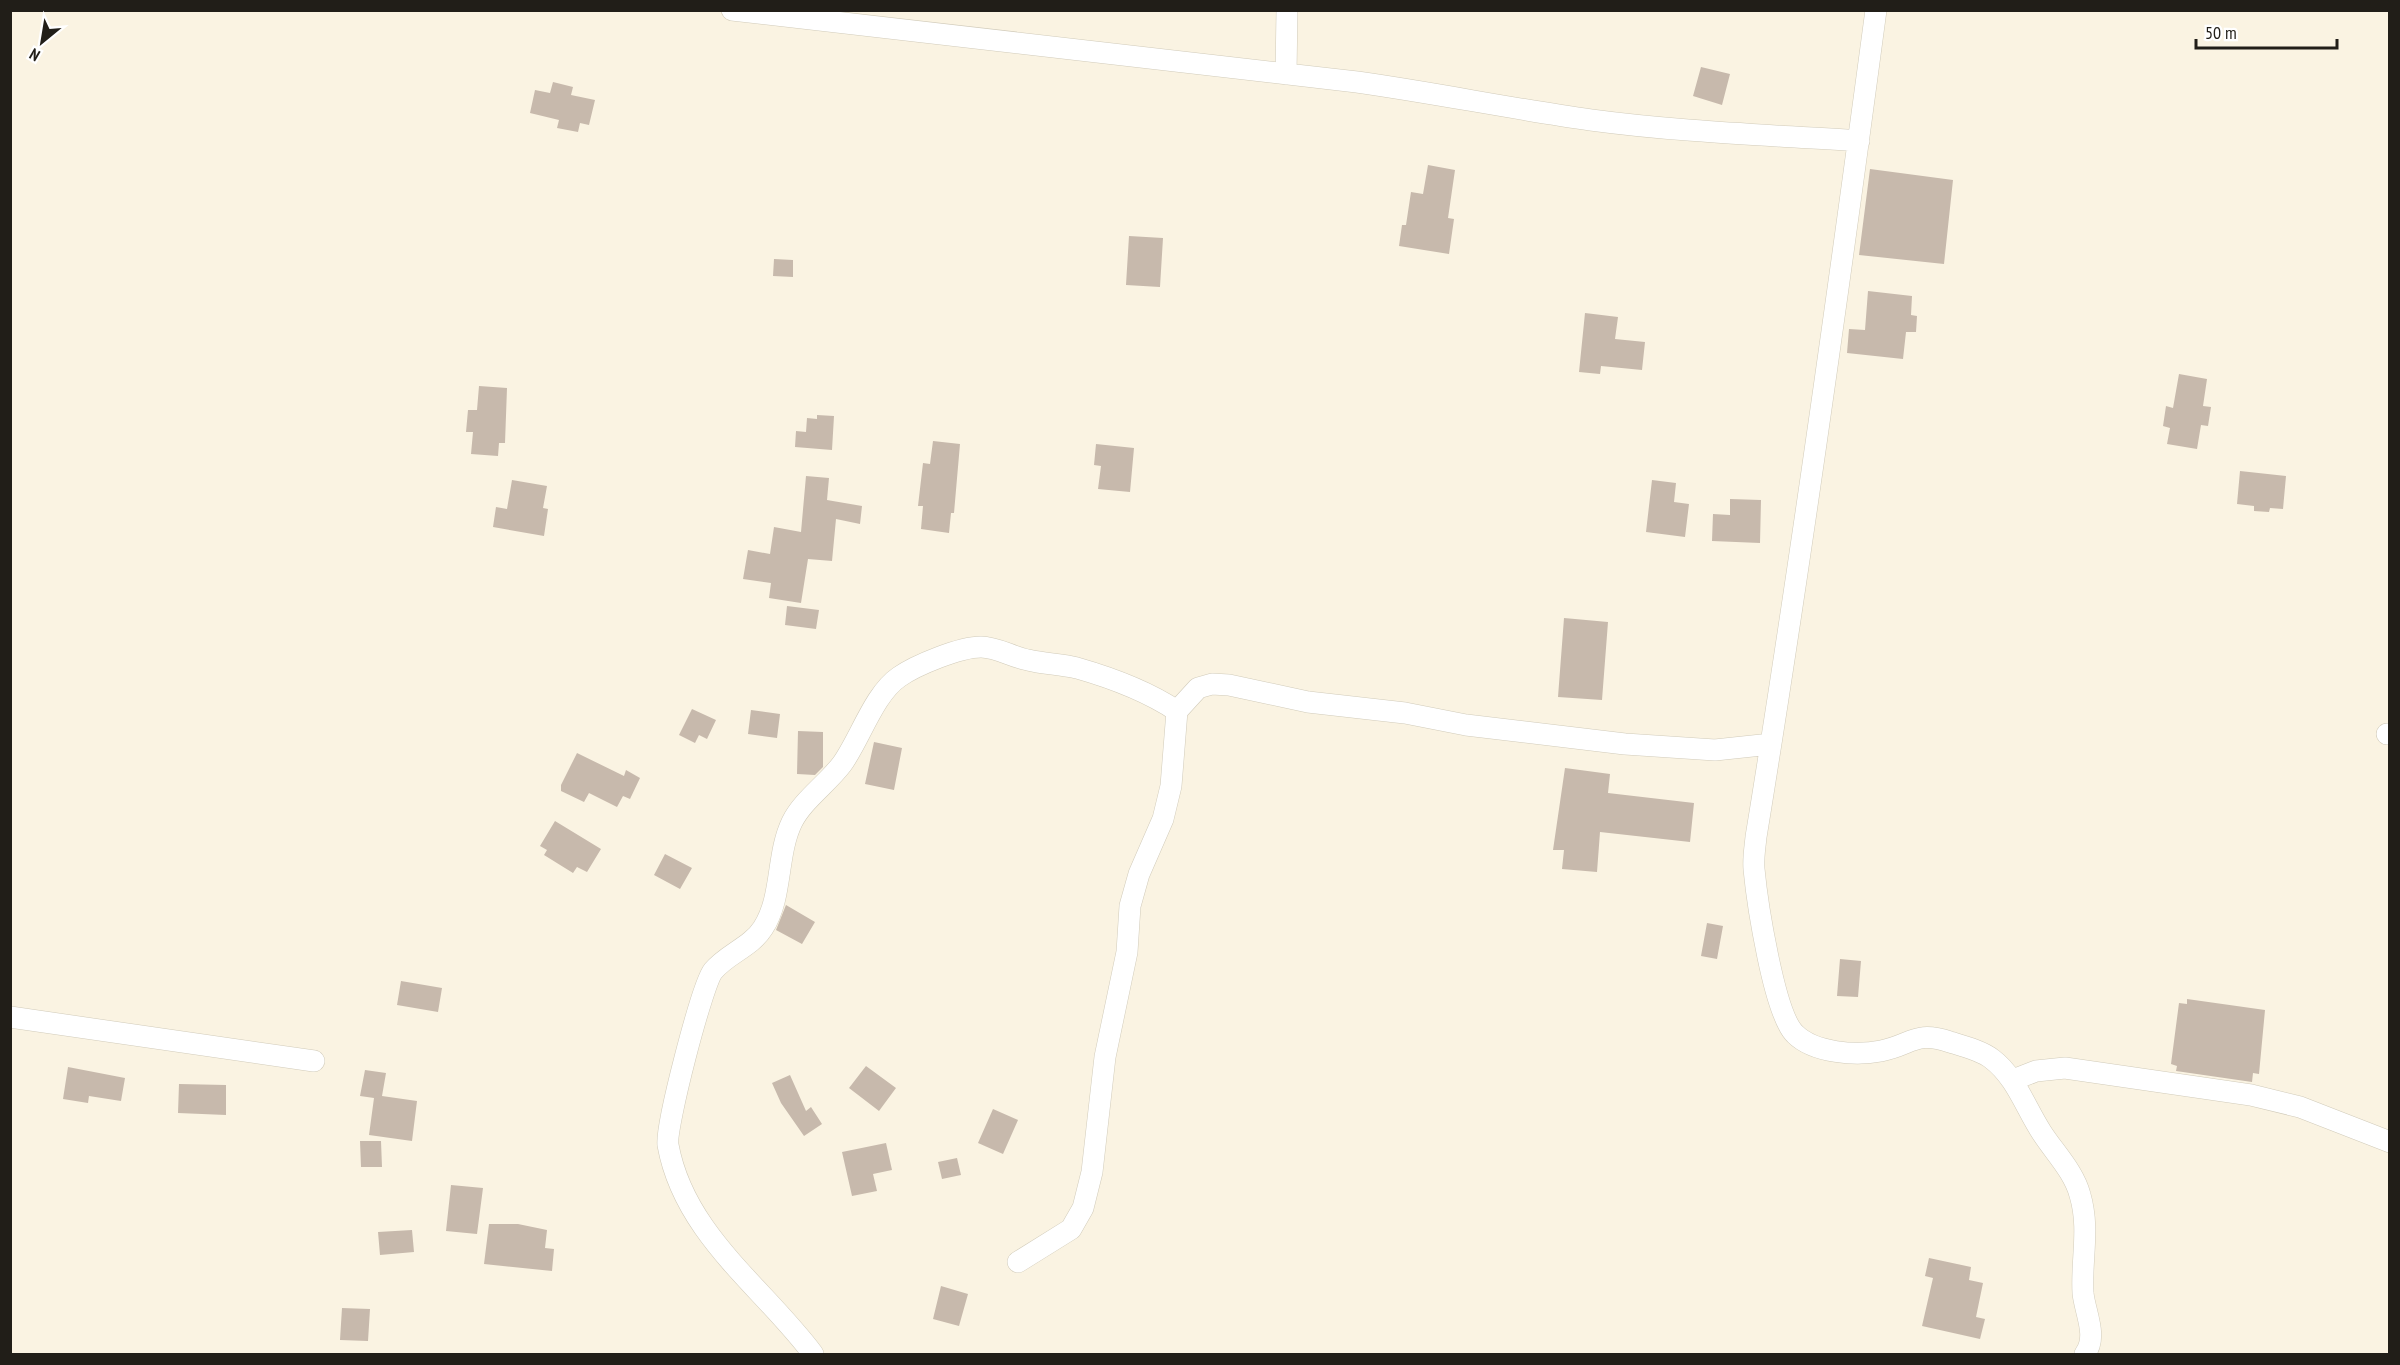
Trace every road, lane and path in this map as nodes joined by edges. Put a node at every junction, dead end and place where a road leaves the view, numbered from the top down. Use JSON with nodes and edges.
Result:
{"nodes":[{"id":1,"x":732,"y":10,"type":"edge"},
{"id":2,"x":1287,"y":10,"type":"edge"},
{"id":3,"x":1876,"y":10,"type":"edge"},
{"id":4,"x":884,"y":18,"type":"edge"},
{"id":5,"x":1286,"y":74,"type":"junction"},
{"id":6,"x":1859,"y":141,"type":"junction"},
{"id":7,"x":1177,"y":711,"type":"junction"},
{"id":8,"x":1771,"y":744,"type":"junction"},
{"id":9,"x":10,"y":1017,"type":"edge"},
{"id":10,"x":314,"y":1061,"type":"dead end"},
{"id":11,"x":2013,"y":1080,"type":"junction"},
{"id":12,"x":2390,"y":1142,"type":"edge"},
{"id":13,"x":1018,"y":1262,"type":"dead end"},
{"id":14,"x":813,"y":1354,"type":"edge"},
{"id":15,"x":2085,"y":1354,"type":"edge"}],
"edges":[{"from":1,"to":4,"type":"street"},
{"from":2,"to":5,"type":"street"},
{"from":3,"to":6,"type":"street"},
{"from":4,"to":5,"type":"street"},
{"from":5,"to":6,"type":"street"},
{"from":6,"to":8,"type":"street"},
{"from":7,"to":8,"type":"street"},
{"from":7,"to":13,"type":"street"},
{"from":7,"to":14,"type":"street"},
{"from":8,"to":11,"type":"street"},
{"from":9,"to":10,"type":"street"},
{"from":11,"to":12,"type":"street"},
{"from":11,"to":15,"type":"street"}]}
